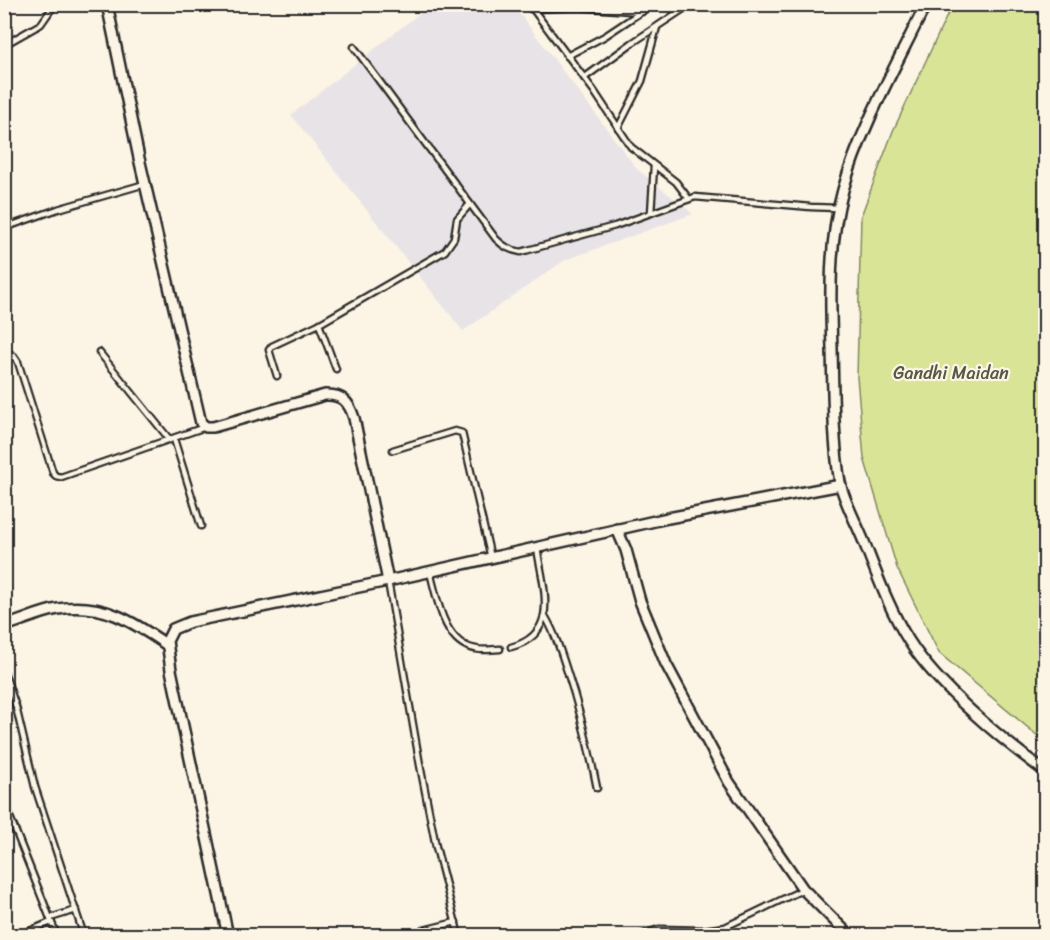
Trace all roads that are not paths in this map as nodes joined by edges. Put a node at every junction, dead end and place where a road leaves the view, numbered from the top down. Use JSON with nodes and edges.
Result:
{"nodes":[{"id":1,"x":55,"y":4,"type":"edge"},
{"id":2,"x":107,"y":4,"type":"edge"},
{"id":3,"x":653,"y":4,"type":"edge"},
{"id":4,"x":691,"y":4,"type":"edge"},
{"id":5,"x":926,"y":4,"type":"edge"},
{"id":6,"x":530,"y":7,"type":"edge"},
{"id":7,"x":642,"y":12,"type":"junction"},
{"id":8,"x":657,"y":27,"type":"junction"},
{"id":9,"x":4,"y":45,"type":"edge"},
{"id":10,"x":354,"y":47,"type":"dead end"},
{"id":11,"x":567,"y":56,"type":"junction"},
{"id":12,"x":584,"y":78,"type":"junction"},
{"id":13,"x":618,"y":128,"type":"junction"},
{"id":14,"x":654,"y":166,"type":"junction"},
{"id":15,"x":146,"y":184,"type":"junction"},
{"id":16,"x":689,"y":199,"type":"junction"},
{"id":17,"x":470,"y":204,"type":"junction"},
{"id":18,"x":839,"y":208,"type":"junction"},
{"id":19,"x":651,"y":213,"type":"junction"},
{"id":20,"x":4,"y":228,"type":"edge"},
{"id":21,"x":319,"y":324,"type":"junction"},
{"id":22,"x":4,"y":350,"type":"edge"},
{"id":23,"x":99,"y":352,"type":"dead end"},
{"id":24,"x":336,"y":369,"type":"dead end"},
{"id":25,"x":277,"y":376,"type":"dead end"},
{"id":26,"x":206,"y":427,"type":"junction"},
{"id":27,"x":172,"y":440,"type":"junction"},
{"id":28,"x":393,"y":450,"type":"dead end"},
{"id":29,"x":841,"y":485,"type":"junction"},
{"id":30,"x":201,"y":526,"type":"dead end"},
{"id":31,"x":617,"y":529,"type":"junction"},
{"id":32,"x":537,"y":548,"type":"junction"},
{"id":33,"x":491,"y":558,"type":"junction"},
{"id":34,"x":430,"y":572,"type":"junction"},
{"id":35,"x":388,"y":581,"type":"junction"},
{"id":36,"x":545,"y":616,"type":"junction"},
{"id":37,"x":4,"y":626,"type":"edge"},
{"id":38,"x":167,"y":645,"type":"junction"},
{"id":39,"x":511,"y":647,"type":"dead end"},
{"id":40,"x":500,"y":649,"type":"dead end"},
{"id":41,"x":4,"y":672,"type":"edge"},
{"id":42,"x":1046,"y":772,"type":"edge"},
{"id":43,"x":597,"y":788,"type":"dead end"},
{"id":44,"x":4,"y":802,"type":"edge"},
{"id":45,"x":803,"y":889,"type":"junction"},
{"id":46,"x":76,"y":910,"type":"junction"},
{"id":47,"x":51,"y":920,"type":"junction"},
{"id":48,"x":456,"y":922,"type":"junction"},
{"id":49,"x":18,"y":936,"type":"edge"},
{"id":50,"x":57,"y":936,"type":"edge"},
{"id":51,"x":84,"y":936,"type":"edge"},
{"id":52,"x":228,"y":936,"type":"edge"},
{"id":53,"x":399,"y":936,"type":"edge"},
{"id":54,"x":459,"y":936,"type":"edge"},
{"id":55,"x":638,"y":936,"type":"edge"},
{"id":56,"x":850,"y":936,"type":"edge"}],
"edges":[{"from":1,"to":9,"type":"lane"},
{"from":2,"to":15,"type":"street"},
{"from":3,"to":7,"type":"lane"},
{"from":4,"to":8,"type":"lane"},
{"from":5,"to":18,"type":"street"},
{"from":6,"to":7,"type":"lane"},
{"from":6,"to":11,"type":"lane"},
{"from":7,"to":11,"type":"lane"},
{"from":8,"to":12,"type":"lane"},
{"from":8,"to":13,"type":"lane"},
{"from":10,"to":17,"type":"lane"},
{"from":11,"to":12,"type":"lane"},
{"from":12,"to":13,"type":"lane"},
{"from":13,"to":14,"type":"lane"},
{"from":14,"to":16,"type":"lane"},
{"from":14,"to":19,"type":"lane"},
{"from":15,"to":20,"type":"lane"},
{"from":15,"to":26,"type":"street"},
{"from":16,"to":18,"type":"lane"},
{"from":16,"to":19,"type":"lane"},
{"from":17,"to":19,"type":"lane"},
{"from":17,"to":21,"type":"lane"},
{"from":18,"to":29,"type":"street"},
{"from":21,"to":24,"type":"lane"},
{"from":21,"to":25,"type":"lane"},
{"from":22,"to":27,"type":"lane"},
{"from":23,"to":27,"type":"lane"},
{"from":26,"to":27,"type":"lane"},
{"from":26,"to":35,"type":"street"},
{"from":27,"to":30,"type":"lane"},
{"from":28,"to":33,"type":"lane"},
{"from":29,"to":31,"type":"street"},
{"from":29,"to":42,"type":"street"},
{"from":31,"to":32,"type":"street"},
{"from":31,"to":45,"type":"street"},
{"from":32,"to":33,"type":"street"},
{"from":32,"to":36,"type":"lane"},
{"from":33,"to":34,"type":"street"},
{"from":34,"to":35,"type":"street"},
{"from":34,"to":40,"type":"lane"},
{"from":35,"to":38,"type":"street"},
{"from":35,"to":48,"type":"lane"},
{"from":36,"to":39,"type":"lane"},
{"from":36,"to":43,"type":"lane"},
{"from":37,"to":38,"type":"street"},
{"from":38,"to":52,"type":"street"},
{"from":41,"to":46,"type":"lane"},
{"from":44,"to":47,"type":"lane"},
{"from":45,"to":55,"type":"lane"},
{"from":45,"to":56,"type":"street"},
{"from":46,"to":47,"type":"lane"},
{"from":46,"to":51,"type":"lane"},
{"from":47,"to":49,"type":"lane"},
{"from":47,"to":50,"type":"lane"},
{"from":48,"to":53,"type":"lane"},
{"from":48,"to":54,"type":"lane"}]}
